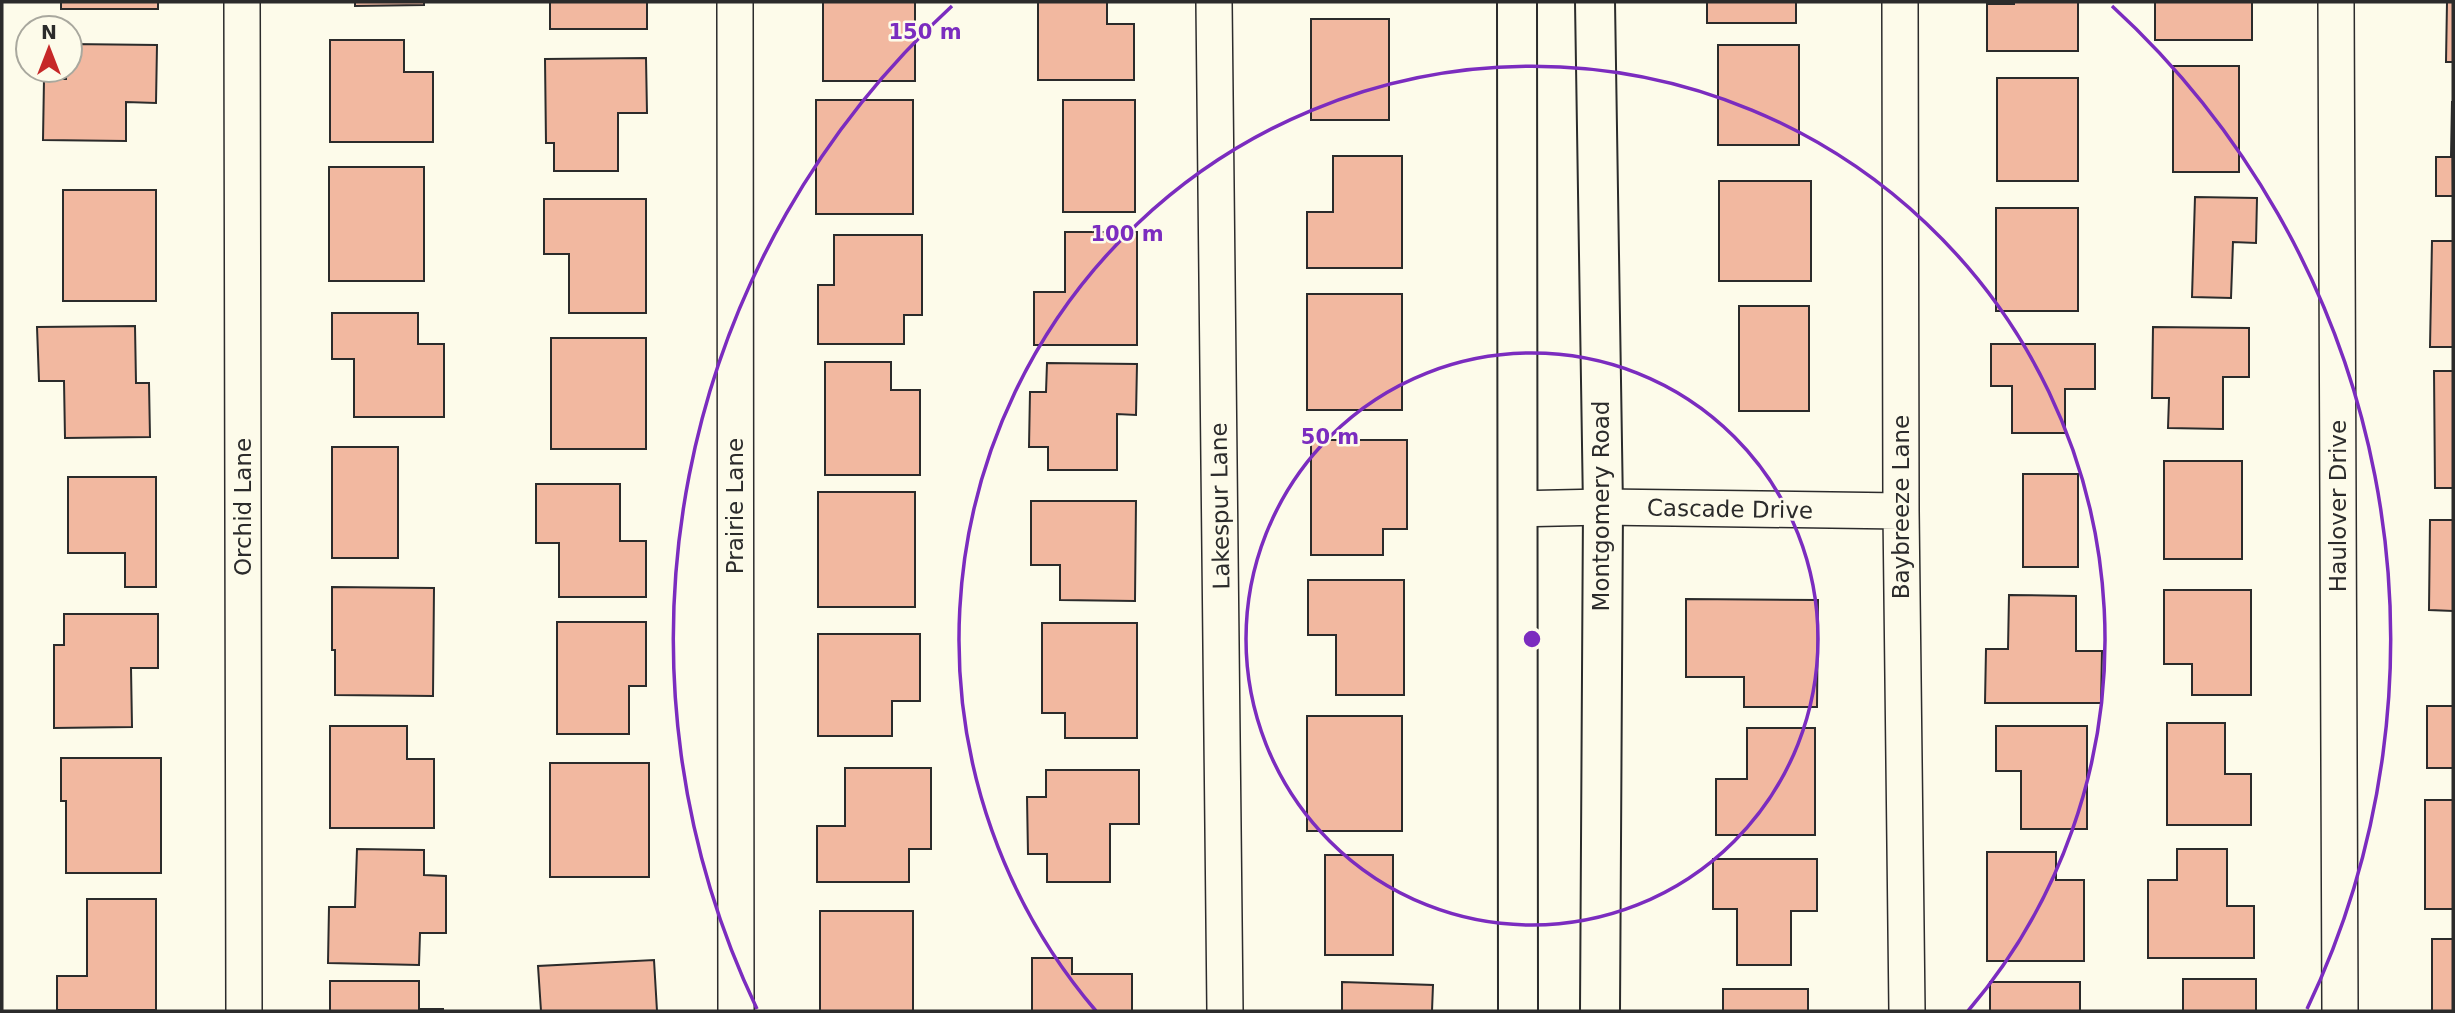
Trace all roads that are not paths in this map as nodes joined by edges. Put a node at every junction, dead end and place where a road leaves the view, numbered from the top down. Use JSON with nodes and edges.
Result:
{"nodes":[{"id":1,"x":242,"y":2,"type":"edge"},
{"id":2,"x":734,"y":2,"type":"edge"},
{"id":3,"x":1214,"y":2,"type":"edge"},
{"id":4,"x":1517,"y":2,"type":"edge"},
{"id":5,"x":1595,"y":2,"type":"edge"},
{"id":6,"x":1900,"y":2,"type":"edge"},
{"id":7,"x":2336,"y":2,"type":"edge"},
{"id":8,"x":1603,"y":507,"type":"junction"},
{"id":9,"x":1517,"y":509,"type":"junction"},
{"id":10,"x":1900,"y":511,"type":"junction"},
{"id":11,"x":244,"y":1011,"type":"edge"},
{"id":12,"x":736,"y":1011,"type":"edge"},
{"id":13,"x":1225,"y":1011,"type":"edge"},
{"id":14,"x":1518,"y":1011,"type":"edge"},
{"id":15,"x":1600,"y":1011,"type":"edge"},
{"id":16,"x":1907,"y":1011,"type":"edge"},
{"id":17,"x":2340,"y":1011,"type":"edge"}],
"edges":[{"from":1,"to":11,"type":"street","name":"Orchid Lane"},
{"from":2,"to":12,"type":"street","name":"Prairie Lane"},
{"from":3,"to":13,"type":"street","name":"Lakespur Lane"},
{"from":4,"to":9,"type":"main road"},
{"from":5,"to":8,"type":"main road","name":"Montgomery Road"},
{"from":6,"to":10,"type":"street","name":"Baybreeze Lane"},
{"from":7,"to":17,"type":"street","name":"Haulover Drive"},
{"from":8,"to":9,"type":"street","name":"Cascade Drive"},
{"from":8,"to":10,"type":"street","name":"Cascade Drive"},
{"from":8,"to":15,"type":"main road","name":"Montgomery Road"},
{"from":9,"to":14,"type":"main road"},
{"from":10,"to":16,"type":"street","name":"Baybreeze Lane"}]}
